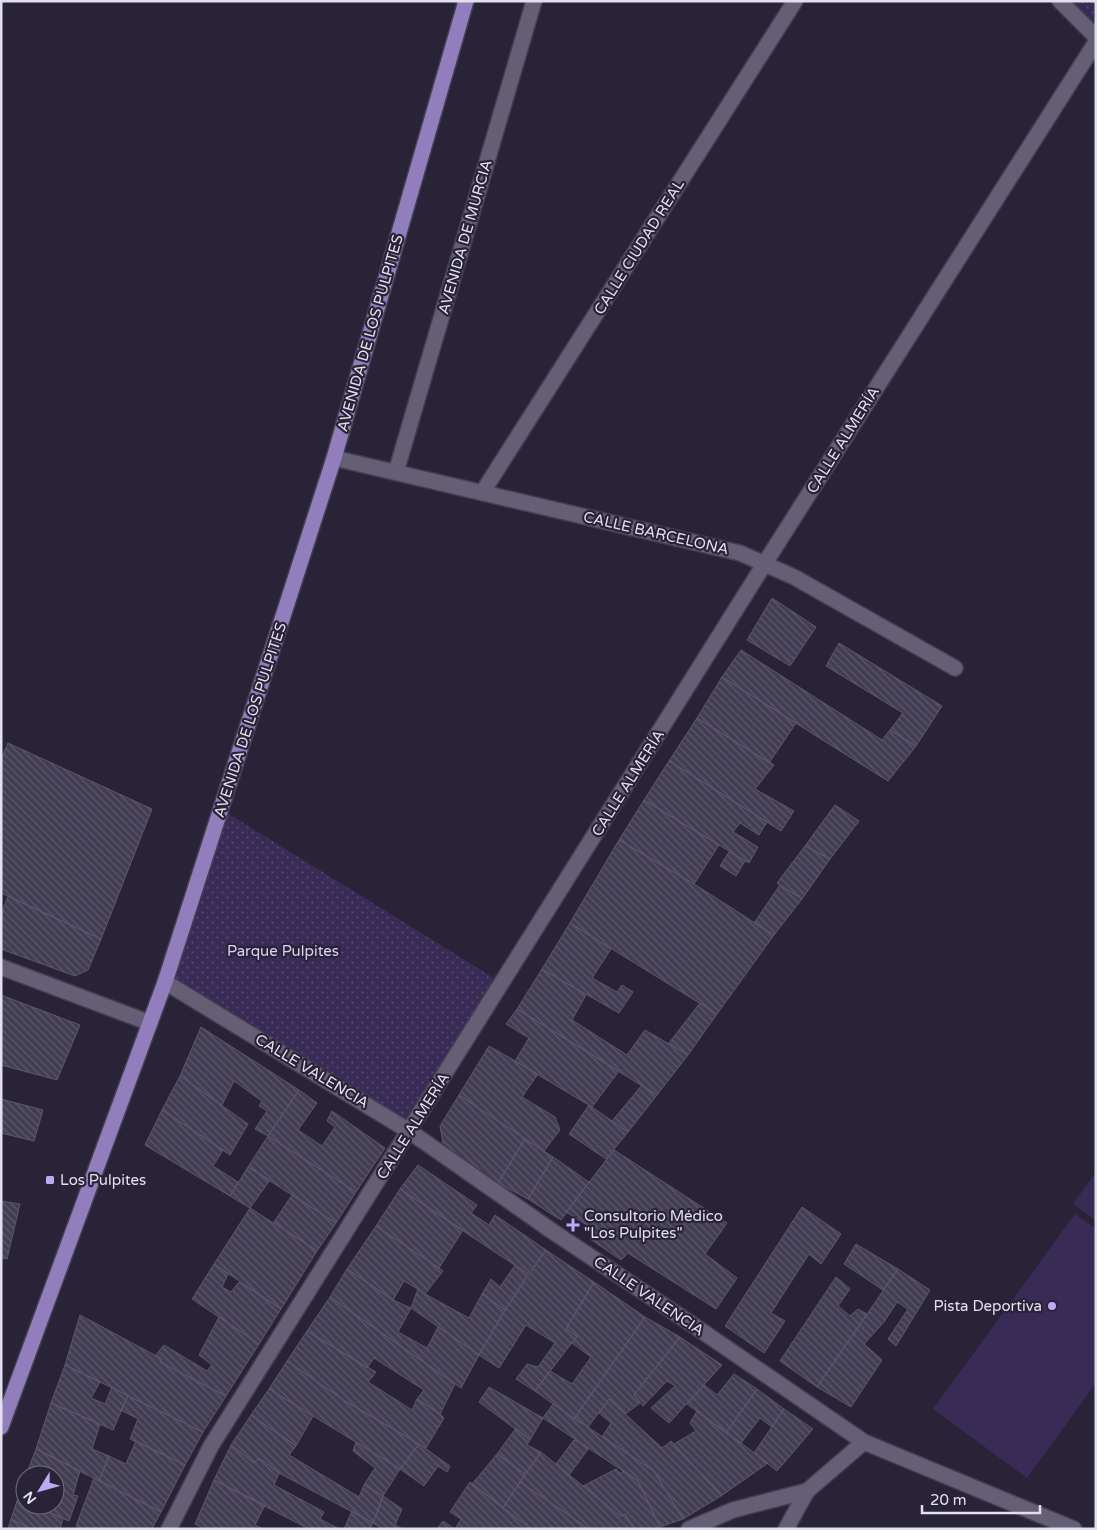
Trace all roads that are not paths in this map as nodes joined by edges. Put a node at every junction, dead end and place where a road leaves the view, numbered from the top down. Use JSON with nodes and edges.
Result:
{"nodes":[{"id":1,"x":466,"y":1,"type":"edge"},
{"id":2,"x":534,"y":1,"type":"edge"},
{"id":3,"x":795,"y":1,"type":"edge"},
{"id":4,"x":1060,"y":1,"type":"edge"},
{"id":5,"x":1096,"y":37,"type":"edge"},
{"id":6,"x":1096,"y":42,"type":"edge"},
{"id":7,"x":334,"y":458,"type":"junction"},
{"id":8,"x":396,"y":472,"type":"junction"},
{"id":9,"x":482,"y":492,"type":"junction"},
{"id":10,"x":765,"y":563,"type":"junction"},
{"id":11,"x":955,"y":668,"type":"dead end"},
{"id":12,"x":1,"y":967,"type":"edge"},
{"id":13,"x":166,"y":982,"type":"junction"},
{"id":14,"x":150,"y":1023,"type":"junction"},
{"id":15,"x":409,"y":1131,"type":"junction"},
{"id":16,"x":1,"y":1428,"type":"edge"},
{"id":17,"x":864,"y":1442,"type":"junction"},
{"id":18,"x":807,"y":1490,"type":"junction"},
{"id":19,"x":168,"y":1529,"type":"edge"},
{"id":20,"x":689,"y":1529,"type":"edge"},
{"id":21,"x":786,"y":1529,"type":"edge"},
{"id":22,"x":1074,"y":1529,"type":"edge"}],
"edges":[{"from":1,"to":7,"type":"main road","name":"AVENIDA DE LOS PULPITES"},
{"from":2,"to":8,"type":"street","name":"AVENIDA DE MURCIA"},
{"from":3,"to":9,"type":"street","name":"CALLE CIUDAD REAL"},
{"from":4,"to":5,"type":"street"},
{"from":6,"to":10,"type":"street","name":"CALLE ALMERÍA"},
{"from":7,"to":8,"type":"street","name":"CALLE BARCELONA"},
{"from":7,"to":13,"type":"main road","name":"AVENIDA DE LOS PULPITES"},
{"from":8,"to":9,"type":"street","name":"CALLE BARCELONA"},
{"from":9,"to":10,"type":"street","name":"CALLE BARCELONA"},
{"from":10,"to":11,"type":"street","name":"CALLE BARCELONA"},
{"from":10,"to":15,"type":"street","name":"CALLE ALMERÍA"},
{"from":12,"to":14,"type":"street"},
{"from":13,"to":14,"type":"main road","name":"AVENIDA DE LOS PULPITES"},
{"from":13,"to":15,"type":"street","name":"CALLE VALENCIA"},
{"from":14,"to":16,"type":"main road","name":"AVENIDA DE LOS PULPITES"},
{"from":15,"to":17,"type":"street","name":"CALLE VALENCIA"},
{"from":15,"to":19,"type":"street","name":"CALLE ALMERÍA"},
{"from":17,"to":18,"type":"street"},
{"from":17,"to":22,"type":"street","name":"CALLE VALENCIA"},
{"from":18,"to":20,"type":"street"},
{"from":18,"to":21,"type":"street"}]}
